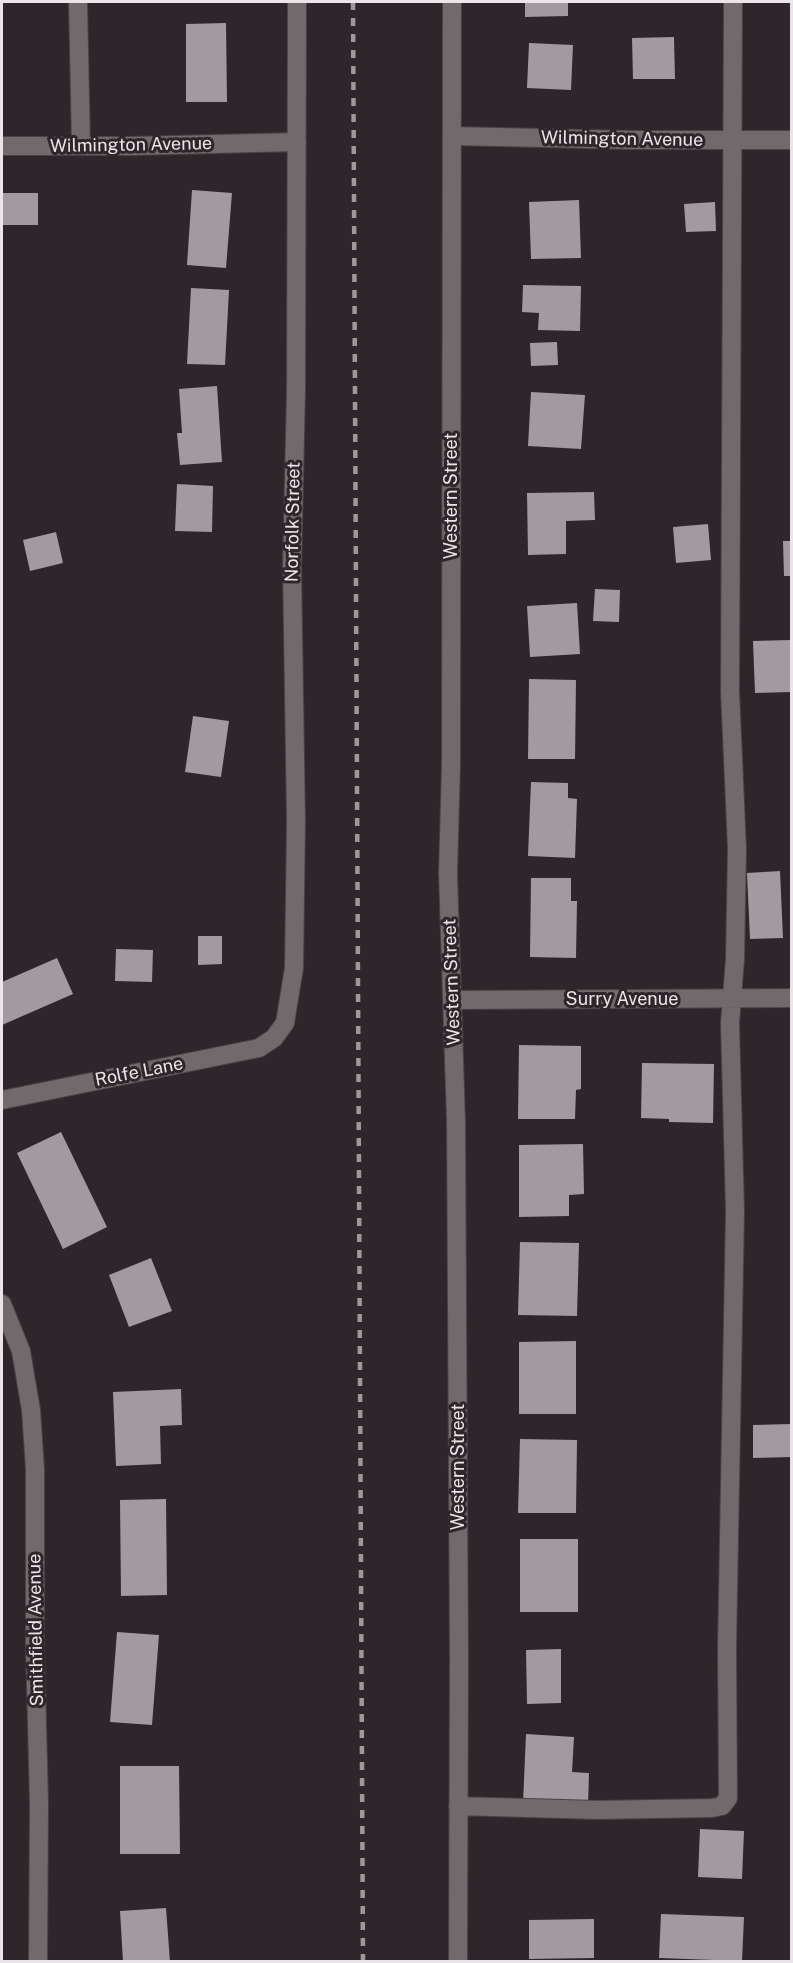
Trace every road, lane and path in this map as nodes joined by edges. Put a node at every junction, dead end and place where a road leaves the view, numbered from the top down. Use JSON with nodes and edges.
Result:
{"nodes":[{"id":1,"x":78,"y":2,"type":"edge"},
{"id":2,"x":297,"y":2,"type":"edge"},
{"id":3,"x":452,"y":2,"type":"edge"},
{"id":4,"x":733,"y":2,"type":"edge"},
{"id":5,"x":452,"y":136,"type":"junction"},
{"id":6,"x":792,"y":140,"type":"edge"},
{"id":7,"x":731,"y":141,"type":"junction"},
{"id":8,"x":297,"y":142,"type":"junction"},
{"id":9,"x":81,"y":145,"type":"junction"},
{"id":10,"x":2,"y":146,"type":"edge"},
{"id":11,"x":732,"y":998,"type":"junction"},
{"id":12,"x":792,"y":998,"type":"edge"},
{"id":13,"x":452,"y":1000,"type":"junction"},
{"id":14,"x":274,"y":1038,"type":"joint"},
{"id":15,"x":2,"y":1100,"type":"edge"},
{"id":16,"x":2,"y":1304,"type":"edge"},
{"id":17,"x":458,"y":1806,"type":"junction"},
{"id":18,"x":38,"y":1962,"type":"edge"},
{"id":19,"x":458,"y":1962,"type":"edge"}],
"edges":[{"from":1,"to":9,"type":"street"},
{"from":2,"to":8,"type":"street","name":"Norfolk Street"},
{"from":3,"to":5,"type":"street","name":"Western Street"},
{"from":4,"to":7,"type":"street"},
{"from":5,"to":7,"type":"street","name":"Wilmington Avenue"},
{"from":5,"to":13,"type":"street","name":"Western Street"},
{"from":6,"to":7,"type":"street","name":"Wilmington Avenue"},
{"from":7,"to":11,"type":"street"},
{"from":8,"to":9,"type":"street","name":"Wilmington Avenue"},
{"from":8,"to":14,"type":"street","name":"Norfolk Street"},
{"from":9,"to":10,"type":"street","name":"Wilmington Avenue"},
{"from":11,"to":12,"type":"street","name":"Surry Avenue"},
{"from":11,"to":13,"type":"street","name":"Surry Avenue"},
{"from":11,"to":17,"type":"street"},
{"from":13,"to":17,"type":"street","name":"Western Street"},
{"from":14,"to":15,"type":"street","name":"Rolfe Lane"},
{"from":16,"to":18,"type":"street","name":"Smithfield Avenue"},
{"from":17,"to":19,"type":"street","name":"Western Street"}]}
